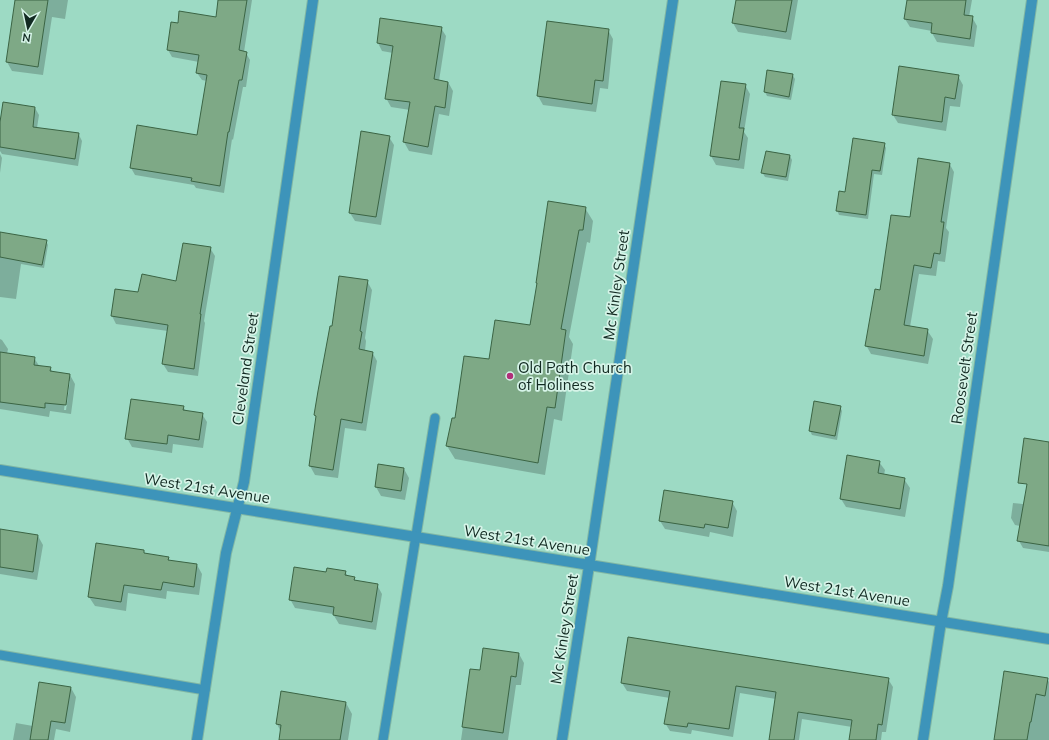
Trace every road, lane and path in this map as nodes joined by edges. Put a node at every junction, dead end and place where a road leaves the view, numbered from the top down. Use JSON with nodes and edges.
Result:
{"nodes":[{"id":1,"x":313,"y":0,"type":"edge"},
{"id":2,"x":673,"y":0,"type":"edge"},
{"id":3,"x":1032,"y":0,"type":"edge"},
{"id":4,"x":435,"y":418,"type":"dead end"},
{"id":5,"x":0,"y":470,"type":"edge"},
{"id":6,"x":237,"y":508,"type":"junction"},
{"id":7,"x":416,"y":538,"type":"junction"},
{"id":8,"x":590,"y":566,"type":"junction"},
{"id":9,"x":941,"y":622,"type":"junction"},
{"id":10,"x":1049,"y":639,"type":"edge"},
{"id":11,"x":0,"y":655,"type":"edge"},
{"id":12,"x":205,"y":690,"type":"junction"},
{"id":13,"x":197,"y":740,"type":"edge"},
{"id":14,"x":383,"y":740,"type":"edge"},
{"id":15,"x":562,"y":740,"type":"edge"},
{"id":16,"x":923,"y":740,"type":"edge"}],
"edges":[{"from":1,"to":6,"type":"street","name":"Cleveland Street"},
{"from":2,"to":8,"type":"street","name":"Mc Kinley Street"},
{"from":3,"to":9,"type":"street","name":"Roosevelt Street"},
{"from":4,"to":7,"type":"lane"},
{"from":5,"to":6,"type":"street","name":"West 21st Avenue"},
{"from":6,"to":7,"type":"street","name":"West 21st Avenue"},
{"from":6,"to":12,"type":"street","name":"Cleveland Street"},
{"from":7,"to":8,"type":"street","name":"West 21st Avenue"},
{"from":7,"to":14,"type":"lane"},
{"from":8,"to":9,"type":"street","name":"West 21st Avenue"},
{"from":8,"to":15,"type":"street","name":"Mc Kinley Street"},
{"from":9,"to":10,"type":"street","name":"West 21st Avenue"},
{"from":9,"to":16,"type":"street","name":"Roosevelt Street"},
{"from":11,"to":12,"type":"lane"},
{"from":12,"to":13,"type":"street","name":"Cleveland Street"}]}
